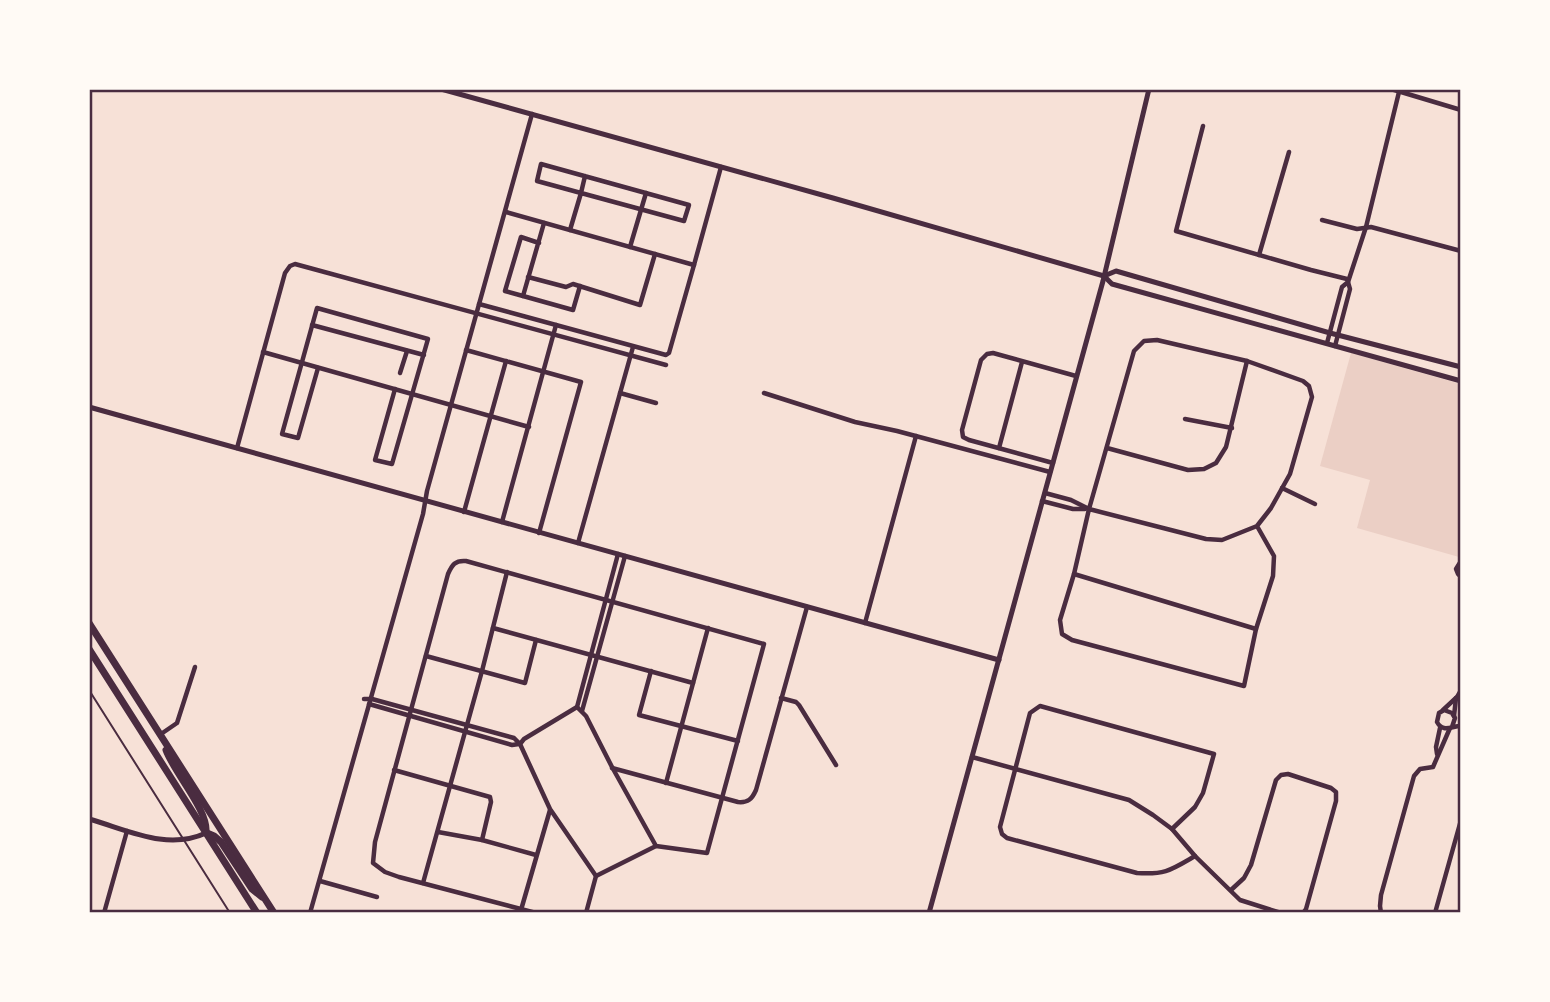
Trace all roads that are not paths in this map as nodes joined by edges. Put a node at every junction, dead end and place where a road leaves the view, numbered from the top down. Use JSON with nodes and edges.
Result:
{"nodes":[{"id":1,"x":441,"y":89,"type":"edge"},
{"id":2,"x":1149,"y":89,"type":"edge"},
{"id":3,"x":1391,"y":89,"type":"edge"},
{"id":4,"x":1399,"y":92,"type":"junction"},
{"id":5,"x":1461,"y":110,"type":"edge"},
{"id":6,"x":533,"y":114,"type":"junction"},
{"id":7,"x":1203,"y":126,"type":"dead end"},
{"id":8,"x":1289,"y":152,"type":"dead end"},
{"id":9,"x":721,"y":167,"type":"junction"},
{"id":10,"x":585,"y":176,"type":"junction"},
{"id":11,"x":581,"y":193,"type":"junction"},
{"id":12,"x":646,"y":193,"type":"junction"},
{"id":13,"x":641,"y":210,"type":"junction"},
{"id":14,"x":506,"y":212,"type":"junction"},
{"id":15,"x":1322,"y":220,"type":"dead end"},
{"id":16,"x":544,"y":223,"type":"junction"},
{"id":17,"x":1366,"y":227,"type":"junction"},
{"id":18,"x":570,"y":230,"type":"junction"},
{"id":19,"x":539,"y":243,"type":"junction"},
{"id":20,"x":630,"y":247,"type":"junction"},
{"id":21,"x":1461,"y":251,"type":"edge"},
{"id":22,"x":655,"y":254,"type":"junction"},
{"id":23,"x":1259,"y":255,"type":"junction"},
{"id":24,"x":694,"y":265,"type":"junction"},
{"id":25,"x":1104,"y":276,"type":"junction"},
{"id":26,"x":528,"y":278,"type":"junction"},
{"id":27,"x":1348,"y":280,"type":"junction"},
{"id":28,"x":580,"y":286,"type":"junction"},
{"id":29,"x":523,"y":296,"type":"junction"},
{"id":30,"x":479,"y":304,"type":"junction"},
{"id":31,"x":477,"y":313,"type":"junction"},
{"id":32,"x":312,"y":325,"type":"junction"},
{"id":33,"x":556,"y":325,"type":"junction"},
{"id":34,"x":1330,"y":333,"type":"junction"},
{"id":35,"x":554,"y":334,"type":"junction"},
{"id":36,"x":1338,"y":335,"type":"junction"},
{"id":37,"x":1327,"y":344,"type":"junction"},
{"id":38,"x":1335,"y":346,"type":"junction"},
{"id":39,"x":633,"y":347,"type":"junction"},
{"id":40,"x":466,"y":350,"type":"junction"},
{"id":41,"x":407,"y":351,"type":"junction"},
{"id":42,"x":263,"y":352,"type":"junction"},
{"id":43,"x":424,"y":355,"type":"junction"},
{"id":44,"x":630,"y":356,"type":"junction"},
{"id":45,"x":1429,"y":359,"type":"junction"},
{"id":46,"x":506,"y":361,"type":"junction"},
{"id":47,"x":1247,"y":361,"type":"junction"},
{"id":48,"x":1023,"y":362,"type":"junction"},
{"id":49,"x":302,"y":363,"type":"junction"},
{"id":50,"x":666,"y":365,"type":"dead end"},
{"id":51,"x":1461,"y":367,"type":"edge"},
{"id":52,"x":318,"y":368,"type":"junction"},
{"id":53,"x":544,"y":371,"type":"junction"},
{"id":54,"x":1426,"y":371,"type":"junction"},
{"id":55,"x":400,"y":373,"type":"dead end"},
{"id":56,"x":1076,"y":376,"type":"junction"},
{"id":57,"x":1461,"y":381,"type":"edge"},
{"id":58,"x":395,"y":389,"type":"junction"},
{"id":59,"x":620,"y":393,"type":"junction"},
{"id":60,"x":764,"y":393,"type":"dead end"},
{"id":61,"x":412,"y":394,"type":"junction"},
{"id":62,"x":656,"y":402,"type":"dead end"},
{"id":63,"x":451,"y":405,"type":"junction"},
{"id":64,"x":89,"y":407,"type":"edge"},
{"id":65,"x":491,"y":416,"type":"junction"},
{"id":66,"x":1185,"y":419,"type":"dead end"},
{"id":67,"x":529,"y":426,"type":"junction"},
{"id":68,"x":1231,"y":428,"type":"junction"},
{"id":69,"x":916,"y":436,"type":"junction"},
{"id":70,"x":237,"y":448,"type":"junction"},
{"id":71,"x":999,"y":448,"type":"junction"},
{"id":72,"x":1107,"y":448,"type":"junction"},
{"id":73,"x":1053,"y":463,"type":"junction"},
{"id":74,"x":1051,"y":472,"type":"junction"},
{"id":75,"x":1282,"y":488,"type":"junction"},
{"id":76,"x":1045,"y":493,"type":"junction"},
{"id":77,"x":426,"y":501,"type":"junction"},
{"id":78,"x":1042,"y":501,"type":"junction"},
{"id":79,"x":1315,"y":504,"type":"dead end"},
{"id":80,"x":1089,"y":509,"type":"junction"},
{"id":81,"x":464,"y":512,"type":"junction"},
{"id":82,"x":502,"y":522,"type":"junction"},
{"id":83,"x":1257,"y":526,"type":"junction"},
{"id":84,"x":539,"y":533,"type":"junction"},
{"id":85,"x":578,"y":543,"type":"junction"},
{"id":86,"x":621,"y":555,"type":"junction"},
{"id":87,"x":1461,"y":561,"type":"edge"},
{"id":88,"x":507,"y":572,"type":"junction"},
{"id":89,"x":1074,"y":574,"type":"junction"},
{"id":90,"x":1461,"y":577,"type":"edge"},
{"id":91,"x":609,"y":600,"type":"junction"},
{"id":92,"x":807,"y":607,"type":"junction"},
{"id":93,"x":89,"y":623,"type":"edge"},
{"id":94,"x":865,"y":623,"type":"junction"},
{"id":95,"x":493,"y":628,"type":"junction"},
{"id":96,"x":708,"y":628,"type":"junction"},
{"id":97,"x":1256,"y":629,"type":"junction"},
{"id":98,"x":536,"y":640,"type":"junction"},
{"id":99,"x":89,"y":649,"type":"edge"},
{"id":100,"x":426,"y":656,"type":"junction"},
{"id":101,"x":594,"y":656,"type":"junction"},
{"id":102,"x":999,"y":660,"type":"junction"},
{"id":103,"x":195,"y":667,"type":"dead end"},
{"id":104,"x":482,"y":671,"type":"junction"},
{"id":105,"x":651,"y":671,"type":"junction"},
{"id":106,"x":693,"y":684,"type":"junction"},
{"id":107,"x":1461,"y":690,"type":"edge"},
{"id":108,"x":89,"y":691,"type":"edge"},
{"id":109,"x":1457,"y":697,"type":"junction"},
{"id":110,"x":781,"y":698,"type":"junction"},
{"id":111,"x":371,"y":702,"type":"junction"},
{"id":112,"x":411,"y":709,"type":"junction"},
{"id":113,"x":579,"y":709,"type":"junction"},
{"id":114,"x":1441,"y":711,"type":"junction"},
{"id":115,"x":410,"y":716,"type":"junction"},
{"id":116,"x":1458,"y":720,"type":"edge"},
{"id":117,"x":467,"y":725,"type":"junction"},
{"id":118,"x":681,"y":726,"type":"junction"},
{"id":119,"x":1440,"y":727,"type":"junction"},
{"id":120,"x":1451,"y":727,"type":"junction"},
{"id":121,"x":465,"y":732,"type":"junction"},
{"id":122,"x":160,"y":735,"type":"junction"},
{"id":123,"x":737,"y":741,"type":"junction"},
{"id":124,"x":520,"y":744,"type":"junction"},
{"id":125,"x":1437,"y":754,"type":"junction"},
{"id":126,"x":972,"y":757,"type":"junction"},
{"id":127,"x":836,"y":765,"type":"dead end"},
{"id":128,"x":612,"y":767,"type":"junction"},
{"id":129,"x":1015,"y":769,"type":"junction"},
{"id":130,"x":394,"y":770,"type":"junction"},
{"id":131,"x":666,"y":783,"type":"junction"},
{"id":132,"x":450,"y":786,"type":"junction"},
{"id":133,"x":722,"y":797,"type":"junction"},
{"id":134,"x":551,"y":809,"type":"junction"},
{"id":135,"x":89,"y":819,"type":"edge"},
{"id":136,"x":1461,"y":820,"type":"edge"},
{"id":137,"x":1172,"y":829,"type":"junction"},
{"id":138,"x":127,"y":830,"type":"junction"},
{"id":139,"x":438,"y":832,"type":"junction"},
{"id":140,"x":206,"y":833,"type":"junction"},
{"id":141,"x":1459,"y":834,"type":"edge"},
{"id":142,"x":184,"y":840,"type":"junction"},
{"id":143,"x":482,"y":840,"type":"junction"},
{"id":144,"x":656,"y":846,"type":"junction"},
{"id":145,"x":536,"y":855,"type":"junction"},
{"id":146,"x":1195,"y":856,"type":"junction"},
{"id":147,"x":596,"y":876,"type":"junction"},
{"id":148,"x":320,"y":881,"type":"junction"},
{"id":149,"x":423,"y":883,"type":"junction"},
{"id":150,"x":1231,"y":890,"type":"junction"},
{"id":151,"x":377,"y":897,"type":"dead end"},
{"id":152,"x":265,"y":898,"type":"junction"},
{"id":153,"x":521,"y":909,"type":"junction"},
{"id":154,"x":104,"y":913,"type":"edge"},
{"id":155,"x":230,"y":913,"type":"edge"},
{"id":156,"x":257,"y":913,"type":"edge"},
{"id":157,"x":274,"y":913,"type":"edge"},
{"id":158,"x":310,"y":913,"type":"edge"},
{"id":159,"x":536,"y":913,"type":"edge"},
{"id":160,"x":586,"y":913,"type":"edge"},
{"id":161,"x":929,"y":913,"type":"edge"},
{"id":162,"x":1281,"y":913,"type":"edge"},
{"id":163,"x":1303,"y":913,"type":"edge"},
{"id":164,"x":1381,"y":913,"type":"edge"},
{"id":165,"x":1435,"y":913,"type":"edge"}],
"edges":[{"from":1,"to":6,"type":"street"},
{"from":2,"to":25,"type":"street"},
{"from":3,"to":4,"type":"street"},
{"from":4,"to":5,"type":"street"},
{"from":4,"to":17,"type":"street"},
{"from":6,"to":9,"type":"street"},
{"from":6,"to":14,"type":"street"},
{"from":7,"to":23,"type":"street"},
{"from":8,"to":23,"type":"street"},
{"from":9,"to":24,"type":"street"},
{"from":9,"to":25,"type":"street"},
{"from":10,"to":11,"type":"street"},
{"from":10,"to":11,"type":"street"},
{"from":10,"to":12,"type":"street"},
{"from":11,"to":13,"type":"street"},
{"from":11,"to":18,"type":"street"},
{"from":12,"to":13,"type":"street"},
{"from":12,"to":13,"type":"street"},
{"from":13,"to":20,"type":"street"},
{"from":14,"to":16,"type":"street"},
{"from":14,"to":30,"type":"street"},
{"from":15,"to":17,"type":"street"},
{"from":16,"to":18,"type":"street"},
{"from":16,"to":19,"type":"street"},
{"from":17,"to":21,"type":"street"},
{"from":17,"to":27,"type":"street"},
{"from":18,"to":20,"type":"street"},
{"from":19,"to":26,"type":"street"},
{"from":19,"to":29,"type":"street"},
{"from":20,"to":22,"type":"street"},
{"from":22,"to":24,"type":"street"},
{"from":22,"to":28,"type":"street"},
{"from":23,"to":27,"type":"street"},
{"from":24,"to":39,"type":"street"},
{"from":25,"to":34,"type":"street"},
{"from":25,"to":37,"type":"street"},
{"from":25,"to":56,"type":"street"},
{"from":26,"to":28,"type":"street"},
{"from":26,"to":29,"type":"street"},
{"from":27,"to":34,"type":"street"},
{"from":27,"to":36,"type":"street"},
{"from":28,"to":29,"type":"street"},
{"from":30,"to":31,"type":"street"},
{"from":30,"to":33,"type":"street"},
{"from":31,"to":35,"type":"street"},
{"from":31,"to":40,"type":"street"},
{"from":31,"to":42,"type":"street"},
{"from":32,"to":41,"type":"street"},
{"from":32,"to":43,"type":"street"},
{"from":32,"to":49,"type":"street"},
{"from":33,"to":35,"type":"street"},
{"from":33,"to":39,"type":"street"},
{"from":34,"to":36,"type":"street"},
{"from":34,"to":37,"type":"street"},
{"from":35,"to":44,"type":"street"},
{"from":35,"to":53,"type":"street"},
{"from":36,"to":38,"type":"street"},
{"from":36,"to":45,"type":"street"},
{"from":37,"to":38,"type":"street"},
{"from":38,"to":54,"type":"street"},
{"from":39,"to":44,"type":"street"},
{"from":40,"to":46,"type":"street"},
{"from":40,"to":63,"type":"street"},
{"from":41,"to":43,"type":"street"},
{"from":41,"to":55,"type":"street"},
{"from":42,"to":49,"type":"street"},
{"from":42,"to":70,"type":"street"},
{"from":43,"to":61,"type":"street"},
{"from":44,"to":50,"type":"street"},
{"from":44,"to":59,"type":"street"},
{"from":45,"to":51,"type":"street"},
{"from":45,"to":54,"type":"street"},
{"from":46,"to":53,"type":"street"},
{"from":46,"to":65,"type":"street"},
{"from":47,"to":68,"type":"street"},
{"from":47,"to":72,"type":"street"},
{"from":47,"to":75,"type":"street"},
{"from":48,"to":56,"type":"street"},
{"from":48,"to":71,"type":"street"},
{"from":48,"to":71,"type":"street"},
{"from":49,"to":52,"type":"street"},
{"from":49,"to":52,"type":"street"},
{"from":52,"to":58,"type":"street"},
{"from":53,"to":67,"type":"street"},
{"from":53,"to":84,"type":"street"},
{"from":54,"to":57,"type":"street"},
{"from":56,"to":73,"type":"street"},
{"from":58,"to":61,"type":"street"},
{"from":58,"to":61,"type":"street"},
{"from":59,"to":62,"type":"street"},
{"from":59,"to":85,"type":"street"},
{"from":60,"to":69,"type":"street"},
{"from":61,"to":63,"type":"street"},
{"from":63,"to":65,"type":"street"},
{"from":63,"to":77,"type":"street"},
{"from":64,"to":70,"type":"street"},
{"from":65,"to":67,"type":"street"},
{"from":65,"to":81,"type":"street"},
{"from":66,"to":68,"type":"street"},
{"from":67,"to":82,"type":"street"},
{"from":68,"to":72,"type":"street"},
{"from":69,"to":74,"type":"street"},
{"from":69,"to":94,"type":"street"},
{"from":70,"to":77,"type":"street"},
{"from":71,"to":73,"type":"street"},
{"from":72,"to":80,"type":"street"},
{"from":73,"to":74,"type":"street"},
{"from":74,"to":76,"type":"street"},
{"from":75,"to":79,"type":"street"},
{"from":75,"to":83,"type":"street"},
{"from":76,"to":78,"type":"street"},
{"from":76,"to":80,"type":"street"},
{"from":77,"to":81,"type":"street"},
{"from":77,"to":111,"type":"street"},
{"from":78,"to":80,"type":"street"},
{"from":78,"to":102,"type":"street"},
{"from":80,"to":83,"type":"street"},
{"from":80,"to":89,"type":"street"},
{"from":81,"to":82,"type":"street"},
{"from":82,"to":84,"type":"street"},
{"from":83,"to":97,"type":"street"},
{"from":84,"to":85,"type":"street"},
{"from":85,"to":86,"type":"street"},
{"from":86,"to":91,"type":"street"},
{"from":86,"to":92,"type":"street"},
{"from":87,"to":90,"type":"street"},
{"from":88,"to":91,"type":"street"},
{"from":88,"to":95,"type":"street"},
{"from":88,"to":100,"type":"street"},
{"from":89,"to":97,"type":"street"},
{"from":89,"to":97,"type":"street"},
{"from":91,"to":96,"type":"street"},
{"from":91,"to":101,"type":"street"},
{"from":92,"to":94,"type":"street"},
{"from":92,"to":110,"type":"street"},
{"from":93,"to":122,"type":"highway"},
{"from":94,"to":102,"type":"street"},
{"from":95,"to":98,"type":"street"},
{"from":95,"to":104,"type":"street"},
{"from":96,"to":106,"type":"street"},
{"from":96,"to":123,"type":"street"},
{"from":98,"to":101,"type":"street"},
{"from":98,"to":104,"type":"street"},
{"from":99,"to":140,"type":"highway"},
{"from":100,"to":104,"type":"street"},
{"from":100,"to":112,"type":"street"},
{"from":101,"to":105,"type":"street"},
{"from":101,"to":113,"type":"street"},
{"from":102,"to":126,"type":"street"},
{"from":103,"to":122,"type":"street"},
{"from":104,"to":117,"type":"street"},
{"from":105,"to":106,"type":"street"},
{"from":105,"to":118,"type":"street"},
{"from":106,"to":118,"type":"street"},
{"from":107,"to":109,"type":"street"},
{"from":108,"to":142,"type":"lane"},
{"from":109,"to":114,"type":"street"},
{"from":109,"to":116,"type":"street"},
{"from":110,"to":127,"type":"street"},
{"from":110,"to":133,"type":"street"},
{"from":111,"to":112,"type":"street"},
{"from":111,"to":115,"type":"street"},
{"from":111,"to":148,"type":"street"},
{"from":112,"to":115,"type":"street"},
{"from":112,"to":117,"type":"street"},
{"from":113,"to":124,"type":"street"},
{"from":113,"to":128,"type":"street"},
{"from":114,"to":116,"type":"street"},
{"from":114,"to":119,"type":"street"},
{"from":115,"to":121,"type":"street"},
{"from":115,"to":130,"type":"street"},
{"from":116,"to":120,"type":"street"},
{"from":117,"to":121,"type":"street"},
{"from":117,"to":124,"type":"street"},
{"from":118,"to":123,"type":"street"},
{"from":118,"to":131,"type":"street"},
{"from":119,"to":120,"type":"street"},
{"from":119,"to":125,"type":"street"},
{"from":120,"to":125,"type":"street"},
{"from":121,"to":124,"type":"street"},
{"from":121,"to":132,"type":"street"},
{"from":122,"to":140,"type":"highway"},
{"from":122,"to":152,"type":"highway"},
{"from":123,"to":133,"type":"street"},
{"from":124,"to":134,"type":"street"},
{"from":125,"to":164,"type":"street"},
{"from":126,"to":129,"type":"street"},
{"from":126,"to":161,"type":"street"},
{"from":128,"to":131,"type":"street"},
{"from":128,"to":144,"type":"street"},
{"from":129,"to":137,"type":"street"},
{"from":129,"to":137,"type":"street"},
{"from":129,"to":146,"type":"street"},
{"from":130,"to":132,"type":"street"},
{"from":130,"to":149,"type":"street"},
{"from":131,"to":133,"type":"street"},
{"from":132,"to":139,"type":"street"},
{"from":132,"to":143,"type":"street"},
{"from":133,"to":144,"type":"street"},
{"from":134,"to":145,"type":"street"},
{"from":134,"to":147,"type":"street"},
{"from":135,"to":138,"type":"street"},
{"from":136,"to":141,"type":"street"},
{"from":137,"to":146,"type":"street"},
{"from":138,"to":142,"type":"street"},
{"from":138,"to":154,"type":"street"},
{"from":139,"to":143,"type":"street"},
{"from":139,"to":149,"type":"street"},
{"from":140,"to":142,"type":"street"},
{"from":140,"to":152,"type":"highway"},
{"from":140,"to":156,"type":"highway"},
{"from":141,"to":165,"type":"street"},
{"from":142,"to":155,"type":"lane"},
{"from":143,"to":145,"type":"street"},
{"from":144,"to":147,"type":"street"},
{"from":145,"to":153,"type":"street"},
{"from":146,"to":150,"type":"street"},
{"from":147,"to":160,"type":"street"},
{"from":148,"to":151,"type":"street"},
{"from":148,"to":158,"type":"street"},
{"from":149,"to":153,"type":"street"},
{"from":150,"to":162,"type":"street"},
{"from":150,"to":163,"type":"street"},
{"from":152,"to":157,"type":"highway"},
{"from":153,"to":159,"type":"street"}]}
